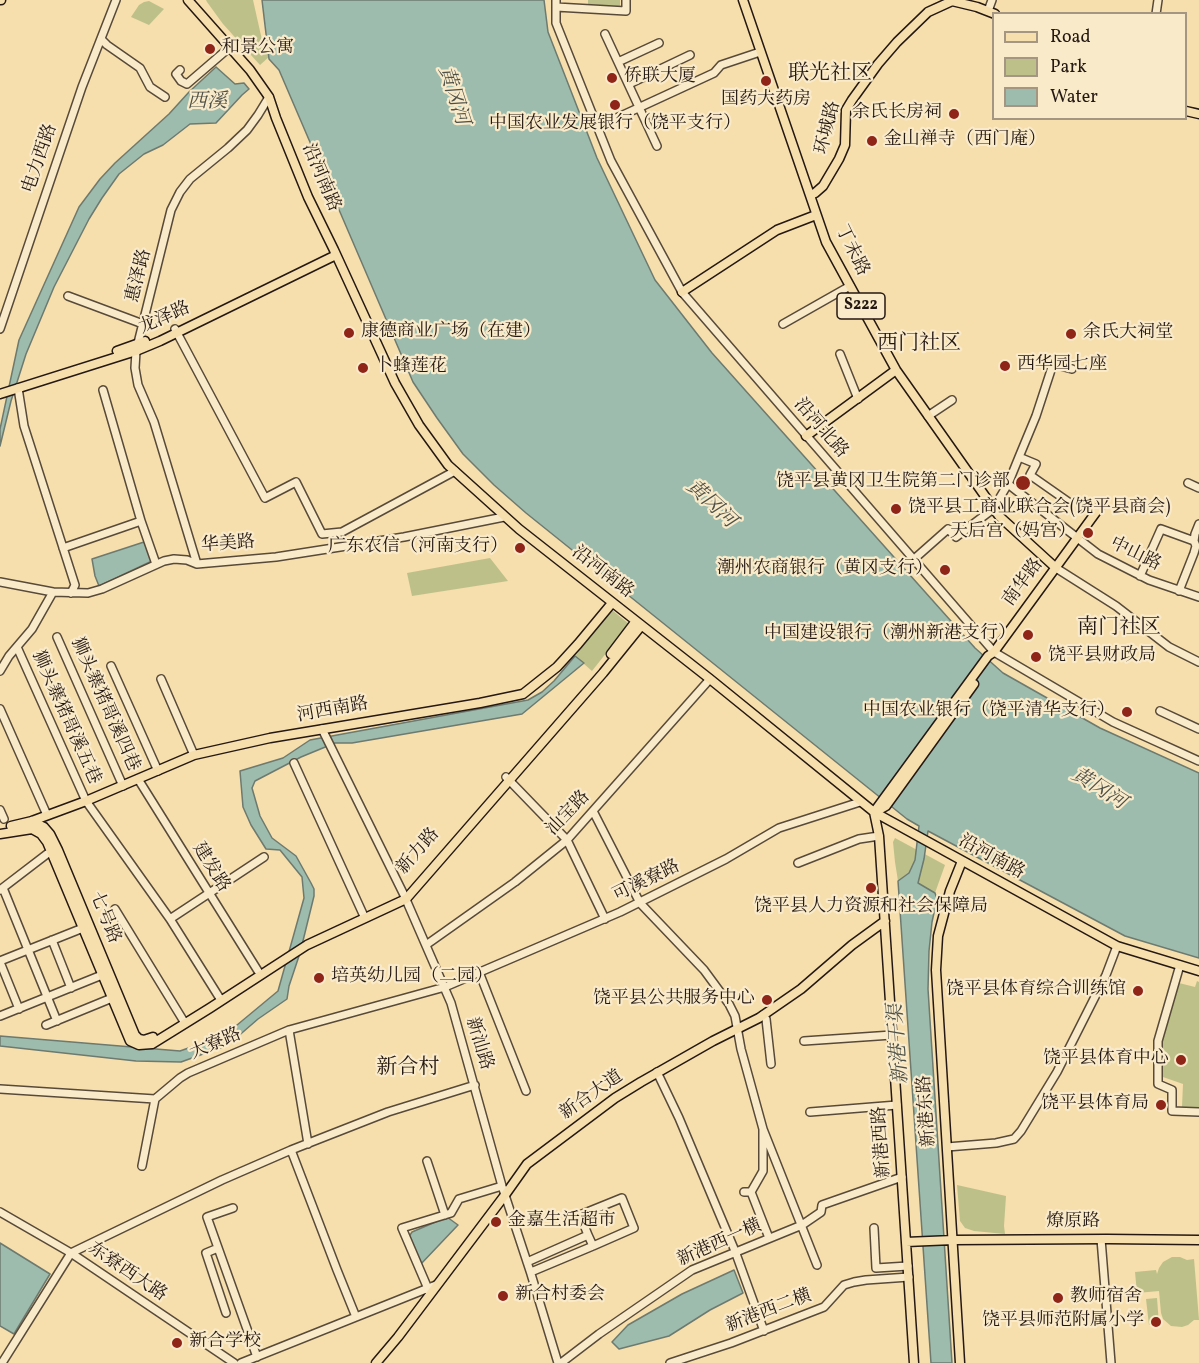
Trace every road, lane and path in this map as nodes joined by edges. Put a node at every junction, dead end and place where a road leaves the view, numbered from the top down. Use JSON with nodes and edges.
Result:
{"nodes":[{"id":1,"x":116,"y":0,"type":"edge"},
{"id":2,"x":188,"y":0,"type":"edge"},
{"id":3,"x":626,"y":0,"type":"edge"},
{"id":4,"x":742,"y":0,"type":"edge"},
{"id":5,"x":992,"y":0,"type":"edge"},
{"id":6,"x":943,"y":2,"type":"edge"},
{"id":7,"x":556,"y":4,"type":"edge"},
{"id":8,"x":991,"y":12,"type":"edge"},
{"id":9,"x":605,"y":34,"type":"dead end"},
{"id":10,"x":100,"y":39,"type":"junction"},
{"id":11,"x":658,"y":43,"type":"dead end"},
{"id":12,"x":230,"y":47,"type":"junction"},
{"id":13,"x":760,"y":52,"type":"junction"},
{"id":14,"x":690,"y":55,"type":"dead end"},
{"id":15,"x":618,"y":62,"type":"junction"},
{"id":16,"x":180,"y":70,"type":"dead end"},
{"id":17,"x":629,"y":84,"type":"junction"},
{"id":18,"x":165,"y":97,"type":"dead end"},
{"id":19,"x":269,"y":97,"type":"junction"},
{"id":20,"x":640,"y":107,"type":"junction"},
{"id":21,"x":597,"y":127,"type":"junction"},
{"id":22,"x":657,"y":146,"type":"dead end"},
{"id":23,"x":810,"y":195,"type":"junction"},
{"id":24,"x":816,"y":215,"type":"junction"},
{"id":25,"x":335,"y":253,"type":"junction"},
{"id":26,"x":850,"y":286,"type":"junction"},
{"id":27,"x":682,"y":292,"type":"junction"},
{"id":28,"x":69,"y":296,"type":"dead end"},
{"id":29,"x":143,"y":324,"type":"junction"},
{"id":30,"x":783,"y":324,"type":"dead end"},
{"id":31,"x":0,"y":329,"type":"edge"},
{"id":32,"x":176,"y":331,"type":"junction"},
{"id":33,"x":136,"y":347,"type":"junction"},
{"id":34,"x":840,"y":354,"type":"dead end"},
{"id":35,"x":1072,"y":369,"type":"dead end"},
{"id":36,"x":896,"y":370,"type":"junction"},
{"id":37,"x":0,"y":388,"type":"edge"},
{"id":38,"x":18,"y":388,"type":"junction"},
{"id":39,"x":103,"y":390,"type":"dead end"},
{"id":40,"x":0,"y":394,"type":"edge"},
{"id":41,"x":858,"y":399,"type":"junction"},
{"id":42,"x":952,"y":400,"type":"dead end"},
{"id":43,"x":928,"y":416,"type":"junction"},
{"id":44,"x":806,"y":436,"type":"junction"},
{"id":45,"x":1019,"y":457,"type":"junction"},
{"id":46,"x":455,"y":471,"type":"junction"},
{"id":47,"x":1188,"y":483,"type":"dead end"},
{"id":48,"x":1008,"y":484,"type":"junction"},
{"id":49,"x":1199,"y":488,"type":"edge"},
{"id":50,"x":1070,"y":503,"type":"dead end"},
{"id":51,"x":1102,"y":504,"type":"dead end"},
{"id":52,"x":993,"y":508,"type":"junction"},
{"id":53,"x":504,"y":517,"type":"junction"},
{"id":54,"x":141,"y":521,"type":"junction"},
{"id":55,"x":1199,"y":524,"type":"edge"},
{"id":56,"x":1196,"y":537,"type":"edge"},
{"id":57,"x":1077,"y":538,"type":"junction"},
{"id":58,"x":63,"y":548,"type":"junction"},
{"id":59,"x":913,"y":560,"type":"junction"},
{"id":60,"x":156,"y":564,"type":"junction"},
{"id":61,"x":197,"y":564,"type":"junction"},
{"id":62,"x":1056,"y":568,"type":"junction"},
{"id":63,"x":1140,"y":576,"type":"junction"},
{"id":64,"x":0,"y":582,"type":"edge"},
{"id":65,"x":1179,"y":591,"type":"junction"},
{"id":66,"x":53,"y":592,"type":"junction"},
{"id":67,"x":71,"y":593,"type":"junction"},
{"id":68,"x":1199,"y":597,"type":"edge"},
{"id":69,"x":612,"y":603,"type":"junction"},
{"id":70,"x":639,"y":624,"type":"junction"},
{"id":71,"x":57,"y":637,"type":"dead end"},
{"id":72,"x":17,"y":646,"type":"junction"},
{"id":73,"x":994,"y":652,"type":"junction"},
{"id":74,"x":1199,"y":662,"type":"edge"},
{"id":75,"x":111,"y":666,"type":"dead end"},
{"id":76,"x":0,"y":671,"type":"edge"},
{"id":77,"x":161,"y":679,"type":"dead end"},
{"id":78,"x":710,"y":679,"type":"junction"},
{"id":79,"x":0,"y":709,"type":"edge"},
{"id":80,"x":1160,"y":711,"type":"dead end"},
{"id":81,"x":322,"y":729,"type":"junction"},
{"id":82,"x":1199,"y":729,"type":"edge"},
{"id":83,"x":1199,"y":751,"type":"edge"},
{"id":84,"x":194,"y":755,"type":"junction"},
{"id":85,"x":1197,"y":760,"type":"edge"},
{"id":86,"x":294,"y":763,"type":"dead end"},
{"id":87,"x":158,"y":771,"type":"junction"},
{"id":88,"x":138,"y":779,"type":"junction"},
{"id":89,"x":508,"y":779,"type":"junction"},
{"id":90,"x":123,"y":786,"type":"junction"},
{"id":91,"x":86,"y":801,"type":"junction"},
{"id":92,"x":860,"y":802,"type":"junction"},
{"id":93,"x":0,"y":810,"type":"edge"},
{"id":94,"x":593,"y":811,"type":"junction"},
{"id":95,"x":874,"y":812,"type":"junction"},
{"id":96,"x":47,"y":815,"type":"junction"},
{"id":97,"x":4,"y":819,"type":"dead end"},
{"id":98,"x":32,"y":825,"type":"junction"},
{"id":99,"x":0,"y":828,"type":"edge"},
{"id":100,"x":0,"y":834,"type":"edge"},
{"id":101,"x":879,"y":836,"type":"junction"},
{"id":102,"x":567,"y":840,"type":"junction"},
{"id":103,"x":55,"y":851,"type":"junction"},
{"id":104,"x":264,"y":857,"type":"dead end"},
{"id":105,"x":962,"y":861,"type":"junction"},
{"id":106,"x":798,"y":863,"type":"dead end"},
{"id":107,"x":2,"y":889,"type":"edge"},
{"id":108,"x":208,"y":894,"type":"junction"},
{"id":109,"x":405,"y":897,"type":"junction"},
{"id":110,"x":640,"y":903,"type":"junction"},
{"id":111,"x":115,"y":909,"type":"dead end"},
{"id":112,"x":363,"y":914,"type":"junction"},
{"id":113,"x":170,"y":919,"type":"junction"},
{"id":114,"x":604,"y":919,"type":"junction"},
{"id":115,"x":885,"y":921,"type":"junction"},
{"id":116,"x":83,"y":928,"type":"junction"},
{"id":117,"x":52,"y":940,"type":"junction"},
{"id":118,"x":308,"y":941,"type":"junction"},
{"id":119,"x":426,"y":945,"type":"junction"},
{"id":120,"x":1117,"y":946,"type":"junction"},
{"id":121,"x":28,"y":949,"type":"junction"},
{"id":122,"x":283,"y":957,"type":"junction"},
{"id":123,"x":0,"y":961,"type":"edge"},
{"id":124,"x":1180,"y":965,"type":"junction"},
{"id":125,"x":258,"y":971,"type":"junction"},
{"id":126,"x":1199,"y":971,"type":"edge"},
{"id":127,"x":479,"y":972,"type":"junction"},
{"id":128,"x":102,"y":975,"type":"junction"},
{"id":129,"x":445,"y":987,"type":"junction"},
{"id":130,"x":71,"y":988,"type":"junction"},
{"id":131,"x":219,"y":997,"type":"junction"},
{"id":132,"x":47,"y":998,"type":"junction"},
{"id":133,"x":112,"y":998,"type":"junction"},
{"id":134,"x":19,"y":1009,"type":"junction"},
{"id":135,"x":763,"y":1015,"type":"junction"},
{"id":136,"x":0,"y":1016,"type":"edge"},
{"id":137,"x":183,"y":1020,"type":"junction"},
{"id":138,"x":57,"y":1021,"type":"junction"},
{"id":139,"x":46,"y":1025,"type":"dead end"},
{"id":140,"x":738,"y":1029,"type":"junction"},
{"id":141,"x":289,"y":1030,"type":"junction"},
{"id":142,"x":892,"y":1035,"type":"junction"},
{"id":143,"x":160,"y":1036,"type":"junction"},
{"id":144,"x":132,"y":1038,"type":"junction"},
{"id":145,"x":804,"y":1041,"type":"dead end"},
{"id":146,"x":771,"y":1064,"type":"dead end"},
{"id":147,"x":657,"y":1072,"type":"junction"},
{"id":148,"x":475,"y":1085,"type":"junction"},
{"id":149,"x":0,"y":1089,"type":"edge"},
{"id":150,"x":526,"y":1091,"type":"dead end"},
{"id":151,"x":155,"y":1099,"type":"junction"},
{"id":152,"x":897,"y":1105,"type":"junction"},
{"id":153,"x":1199,"y":1112,"type":"edge"},
{"id":154,"x":810,"y":1113,"type":"dead end"},
{"id":155,"x":763,"y":1129,"type":"junction"},
{"id":156,"x":308,"y":1144,"type":"junction"},
{"id":157,"x":947,"y":1147,"type":"junction"},
{"id":158,"x":291,"y":1150,"type":"junction"},
{"id":159,"x":427,"y":1161,"type":"dead end"},
{"id":160,"x":142,"y":1166,"type":"dead end"},
{"id":161,"x":902,"y":1177,"type":"junction"},
{"id":162,"x":504,"y":1191,"type":"junction"},
{"id":163,"x":233,"y":1208,"type":"dead end"},
{"id":164,"x":0,"y":1212,"type":"edge"},
{"id":165,"x":445,"y":1215,"type":"junction"},
{"id":166,"x":802,"y":1225,"type":"junction"},
{"id":167,"x":873,"y":1228,"type":"dead end"},
{"id":168,"x":588,"y":1235,"type":"junction"},
{"id":169,"x":769,"y":1238,"type":"junction"},
{"id":170,"x":1101,"y":1239,"type":"junction"},
{"id":171,"x":950,"y":1240,"type":"junction"},
{"id":172,"x":1199,"y":1240,"type":"edge"},
{"id":173,"x":906,"y":1242,"type":"junction"},
{"id":174,"x":593,"y":1246,"type":"junction"},
{"id":175,"x":218,"y":1248,"type":"junction"},
{"id":176,"x":735,"y":1251,"type":"junction"},
{"id":177,"x":72,"y":1253,"type":"junction"},
{"id":178,"x":527,"y":1262,"type":"junction"},
{"id":179,"x":817,"y":1264,"type":"dead end"},
{"id":180,"x":908,"y":1266,"type":"junction"},
{"id":181,"x":531,"y":1272,"type":"junction"},
{"id":182,"x":909,"y":1277,"type":"junction"},
{"id":183,"x":432,"y":1289,"type":"junction"},
{"id":184,"x":226,"y":1313,"type":"dead end"},
{"id":185,"x":356,"y":1317,"type":"junction"},
{"id":186,"x":764,"y":1331,"type":"junction"},
{"id":187,"x":257,"y":1356,"type":"junction"},
{"id":188,"x":2,"y":1363,"type":"edge"},
{"id":189,"x":234,"y":1363,"type":"edge"},
{"id":190,"x":241,"y":1363,"type":"edge"},
{"id":191,"x":376,"y":1363,"type":"edge"},
{"id":192,"x":559,"y":1363,"type":"edge"},
{"id":193,"x":670,"y":1363,"type":"edge"},
{"id":194,"x":914,"y":1363,"type":"edge"},
{"id":195,"x":960,"y":1363,"type":"edge"},
{"id":196,"x":1111,"y":1363,"type":"edge"}],
"edges":[{"from":1,"to":10,"type":"street","name":"电力西路"},
{"from":2,"to":12,"type":"main road","name":"沿河南路"},
{"from":3,"to":7,"type":"street"},
{"from":4,"to":13,"type":"main road","name":"丁未路","number":"S222"},
{"from":5,"to":8,"type":"street"},
{"from":6,"to":8,"type":"main road","name":"环城路"},
{"from":6,"to":23,"type":"main road","name":"环城路"},
{"from":7,"to":21,"type":"street","name":"沿河北路"},
{"from":9,"to":15,"type":"street"},
{"from":10,"to":18,"type":"street"},
{"from":10,"to":31,"type":"street","name":"电力西路"},
{"from":11,"to":15,"type":"street"},
{"from":12,"to":16,"type":"street"},
{"from":12,"to":19,"type":"main road","name":"沿河南路"},
{"from":13,"to":20,"type":"street"},
{"from":13,"to":23,"type":"main road","name":"丁未路","number":"S222"},
{"from":14,"to":17,"type":"street"},
{"from":15,"to":17,"type":"street"},
{"from":17,"to":20,"type":"street"},
{"from":19,"to":25,"type":"main road","name":"沿河南路"},
{"from":19,"to":29,"type":"street","name":"惠泽路"},
{"from":20,"to":21,"type":"street"},
{"from":20,"to":22,"type":"street"},
{"from":21,"to":27,"type":"street","name":"沿河北路"},
{"from":23,"to":24,"type":"main road","name":"丁未路","number":"S222"},
{"from":24,"to":26,"type":"main road","name":"丁未路","number":"S222"},
{"from":24,"to":27,"type":"main road"},
{"from":25,"to":32,"type":"main road","name":"龙泽路"},
{"from":25,"to":46,"type":"main road","name":"沿河南路"},
{"from":26,"to":30,"type":"street"},
{"from":26,"to":36,"type":"main road","name":"丁未路","number":"S222"},
{"from":27,"to":44,"type":"street","name":"沿河北路"},
{"from":28,"to":29,"type":"street"},
{"from":29,"to":33,"type":"street","name":"惠泽路"},
{"from":32,"to":33,"type":"main road","name":"龙泽路"},
{"from":32,"to":46,"type":"street"},
{"from":33,"to":37,"type":"main road","name":"龙泽路"},
{"from":33,"to":38,"type":"main road","name":"龙泽路"},
{"from":33,"to":61,"type":"street","name":"惠泽路"},
{"from":34,"to":41,"type":"street"},
{"from":35,"to":45,"type":"street"},
{"from":36,"to":41,"type":"main road"},
{"from":36,"to":43,"type":"main road","name":"丁未路","number":"S222"},
{"from":38,"to":40,"type":"main road","name":"龙泽路"},
{"from":38,"to":58,"type":"street"},
{"from":39,"to":54,"type":"street"},
{"from":41,"to":44,"type":"main road"},
{"from":42,"to":43,"type":"street"},
{"from":43,"to":52,"type":"main road","name":"丁未路","number":"S222"},
{"from":44,"to":59,"type":"street","name":"沿河北路"},
{"from":45,"to":48,"type":"street"},
{"from":45,"to":50,"type":"street"},
{"from":46,"to":53,"type":"main road","name":"沿河南路"},
{"from":47,"to":49,"type":"street"},
{"from":48,"to":52,"type":"street"},
{"from":48,"to":57,"type":"street","name":"中山路"},
{"from":51,"to":57,"type":"main road","name":"南华路"},
{"from":52,"to":59,"type":"street"},
{"from":52,"to":62,"type":"main road","name":"丁未路","number":"S222"},
{"from":53,"to":61,"type":"street","name":"华美路"},
{"from":53,"to":69,"type":"main road","name":"沿河南路"},
{"from":54,"to":58,"type":"street"},
{"from":54,"to":60,"type":"street"},
{"from":55,"to":56,"type":"street"},
{"from":56,"to":63,"type":"street"},
{"from":56,"to":65,"type":"street"},
{"from":57,"to":62,"type":"main road","name":"南华路"},
{"from":57,"to":63,"type":"street","name":"中山路"},
{"from":58,"to":67,"type":"street"},
{"from":59,"to":73,"type":"street","name":"沿河北路"},
{"from":60,"to":61,"type":"street","name":"华美路"},
{"from":60,"to":67,"type":"street","name":"华美路"},
{"from":62,"to":73,"type":"main road","name":"南华路"},
{"from":62,"to":74,"type":"street"},
{"from":63,"to":65,"type":"street","name":"中山路"},
{"from":64,"to":66,"type":"street","name":"华美路"},
{"from":65,"to":68,"type":"street","name":"中山路"},
{"from":66,"to":67,"type":"street","name":"华美路"},
{"from":66,"to":72,"type":"street"},
{"from":69,"to":70,"type":"main road","name":"沿河南路"},
{"from":69,"to":81,"type":"main road","name":"河西南路"},
{"from":70,"to":78,"type":"main road","name":"沿河南路"},
{"from":70,"to":89,"type":"main road","name":"新力路"},
{"from":71,"to":90,"type":"street","name":"狮头寨猪哥溪四巷"},
{"from":72,"to":76,"type":"street"},
{"from":72,"to":91,"type":"street","name":"狮头寨猪哥溪五巷"},
{"from":73,"to":85,"type":"street","name":"沿河北路"},
{"from":73,"to":95,"type":"main road","name":"南华路"},
{"from":75,"to":87,"type":"street"},
{"from":77,"to":84,"type":"street"},
{"from":78,"to":92,"type":"main road","name":"沿河南路"},
{"from":78,"to":94,"type":"street","name":"汕宝路"},
{"from":79,"to":96,"type":"street"},
{"from":80,"to":82,"type":"street"},
{"from":81,"to":84,"type":"main road","name":"河西南路"},
{"from":81,"to":109,"type":"street","name":"新汕路"},
{"from":83,"to":85,"type":"street"},
{"from":84,"to":87,"type":"main road","name":"河西南路"},
{"from":86,"to":112,"type":"street"},
{"from":87,"to":88,"type":"main road","name":"河西南路"},
{"from":88,"to":90,"type":"main road","name":"河西南路"},
{"from":88,"to":108,"type":"street","name":"建发路"},
{"from":89,"to":102,"type":"street"},
{"from":89,"to":109,"type":"main road","name":"新力路"},
{"from":90,"to":91,"type":"main road","name":"河西南路"},
{"from":91,"to":96,"type":"main road","name":"河西南路"},
{"from":91,"to":113,"type":"street","name":"狮头寨猪哥溪五巷"},
{"from":92,"to":95,"type":"main road","name":"沿河南路"},
{"from":92,"to":110,"type":"street","name":"可溪寮路"},
{"from":93,"to":97,"type":"street"},
{"from":94,"to":102,"type":"street","name":"汕宝路"},
{"from":94,"to":110,"type":"street"},
{"from":95,"to":101,"type":"main road","name":"新港西路"},
{"from":95,"to":105,"type":"main road","name":"沿河南路"},
{"from":96,"to":98,"type":"main road","name":"河西南路"},
{"from":98,"to":99,"type":"main road"},
{"from":98,"to":100,"type":"main road"},
{"from":98,"to":103,"type":"main road","name":"七号路"},
{"from":101,"to":106,"type":"street"},
{"from":101,"to":115,"type":"main road","name":"新港西路"},
{"from":102,"to":114,"type":"street"},
{"from":102,"to":119,"type":"street","name":"汕宝路"},
{"from":103,"to":107,"type":"street"},
{"from":103,"to":116,"type":"main road","name":"七号路"},
{"from":103,"to":144,"type":"main road","name":"七号路"},
{"from":104,"to":108,"type":"street"},
{"from":105,"to":120,"type":"main road","name":"沿河南路"},
{"from":105,"to":157,"type":"main road","name":"新港东路"},
{"from":107,"to":121,"type":"street"},
{"from":108,"to":113,"type":"street"},
{"from":108,"to":125,"type":"street","name":"建发路"},
{"from":109,"to":112,"type":"main road","name":"新力路"},
{"from":109,"to":118,"type":"main road"},
{"from":109,"to":119,"type":"street","name":"新汕路"},
{"from":110,"to":114,"type":"street","name":"可溪寮路"},
{"from":110,"to":140,"type":"street"},
{"from":111,"to":137,"type":"street"},
{"from":112,"to":118,"type":"main road","name":"新力路"},
{"from":113,"to":131,"type":"street","name":"狮头寨猪哥溪五巷"},
{"from":114,"to":127,"type":"street","name":"可溪寮路"},
{"from":115,"to":135,"type":"main road","name":"新合大道"},
{"from":115,"to":142,"type":"main road","name":"新港西路"},
{"from":116,"to":117,"type":"street"},
{"from":116,"to":128,"type":"main road","name":"七号路"},
{"from":117,"to":121,"type":"street"},
{"from":117,"to":130,"type":"street"},
{"from":118,"to":122,"type":"main road","name":"新力路"},
{"from":119,"to":129,"type":"street","name":"新汕路"},
{"from":120,"to":124,"type":"main road","name":"沿河南路"},
{"from":120,"to":157,"type":"street"},
{"from":121,"to":123,"type":"street"},
{"from":121,"to":132,"type":"street"},
{"from":122,"to":125,"type":"main road","name":"新力路"},
{"from":122,"to":143,"type":"main road"},
{"from":123,"to":134,"type":"street"},
{"from":124,"to":126,"type":"main road","name":"沿河南路"},
{"from":124,"to":153,"type":"street"},
{"from":125,"to":131,"type":"main road","name":"新力路"},
{"from":127,"to":129,"type":"street","name":"可溪寮路"},
{"from":127,"to":150,"type":"street"},
{"from":128,"to":130,"type":"street"},
{"from":128,"to":133,"type":"main road","name":"七号路"},
{"from":129,"to":141,"type":"street","name":"大寮路"},
{"from":129,"to":148,"type":"street","name":"新汕路"},
{"from":130,"to":132,"type":"street"},
{"from":131,"to":137,"type":"main road","name":"新力路"},
{"from":132,"to":134,"type":"street"},
{"from":132,"to":138,"type":"street"},
{"from":133,"to":138,"type":"street"},
{"from":133,"to":144,"type":"main road","name":"七号路"},
{"from":134,"to":136,"type":"street"},
{"from":135,"to":140,"type":"main road","name":"新合大道"},
{"from":135,"to":146,"type":"street"},
{"from":137,"to":143,"type":"main road","name":"新力路"},
{"from":138,"to":139,"type":"street"},
{"from":140,"to":147,"type":"main road","name":"新合大道"},
{"from":140,"to":155,"type":"street"},
{"from":141,"to":151,"type":"street","name":"大寮路"},
{"from":141,"to":156,"type":"street"},
{"from":142,"to":145,"type":"street"},
{"from":142,"to":152,"type":"main road","name":"新港西路"},
{"from":143,"to":144,"type":"main road","name":"新力路"},
{"from":147,"to":162,"type":"main road","name":"新合大道"},
{"from":147,"to":176,"type":"street"},
{"from":148,"to":156,"type":"street"},
{"from":148,"to":162,"type":"street","name":"新汕路"},
{"from":149,"to":151,"type":"street"},
{"from":151,"to":160,"type":"street"},
{"from":152,"to":154,"type":"street"},
{"from":152,"to":161,"type":"main road","name":"新港西路"},
{"from":155,"to":166,"type":"street"},
{"from":155,"to":169,"type":"street"},
{"from":156,"to":158,"type":"street"},
{"from":157,"to":171,"type":"main road","name":"新港东路"},
{"from":158,"to":177,"type":"street"},
{"from":158,"to":185,"type":"street"},
{"from":159,"to":165,"type":"street"},
{"from":161,"to":166,"type":"street","name":"新港西一横"},
{"from":161,"to":173,"type":"main road","name":"新港西路"},
{"from":162,"to":165,"type":"street"},
{"from":162,"to":178,"type":"street","name":"新汕路"},
{"from":162,"to":183,"type":"main road","name":"新合大道"},
{"from":163,"to":175,"type":"street"},
{"from":164,"to":177,"type":"street","name":"东寮西大路"},
{"from":165,"to":183,"type":"street"},
{"from":166,"to":169,"type":"street","name":"新港西一横"},
{"from":166,"to":179,"type":"street"},
{"from":167,"to":180,"type":"street"},
{"from":168,"to":174,"type":"street"},
{"from":168,"to":174,"type":"street"},
{"from":168,"to":178,"type":"street"},
{"from":169,"to":176,"type":"street","name":"新港西一横"},
{"from":170,"to":171,"type":"main road","name":"燎原路"},
{"from":170,"to":172,"type":"main road","name":"燎原路"},
{"from":170,"to":196,"type":"street"},
{"from":171,"to":173,"type":"main road","name":"燎原路"},
{"from":171,"to":195,"type":"main road","name":"新港东路"},
{"from":173,"to":180,"type":"main road","name":"新港西路"},
{"from":174,"to":181,"type":"street"},
{"from":175,"to":184,"type":"street"},
{"from":175,"to":187,"type":"street"},
{"from":176,"to":186,"type":"street"},
{"from":176,"to":192,"type":"street","name":"新港西一横"},
{"from":177,"to":188,"type":"street"},
{"from":177,"to":189,"type":"street","name":"东寮西大路"},
{"from":178,"to":181,"type":"street","name":"新汕路"},
{"from":180,"to":182,"type":"main road","name":"新港西路"},
{"from":181,"to":192,"type":"street","name":"新汕路"},
{"from":182,"to":186,"type":"street","name":"新港西二横"},
{"from":182,"to":194,"type":"main road","name":"新港西路"},
{"from":183,"to":185,"type":"street"},
{"from":183,"to":191,"type":"main road","name":"新合大道"},
{"from":185,"to":187,"type":"street"},
{"from":186,"to":193,"type":"street","name":"新港西二横"},
{"from":187,"to":190,"type":"street"}]}
